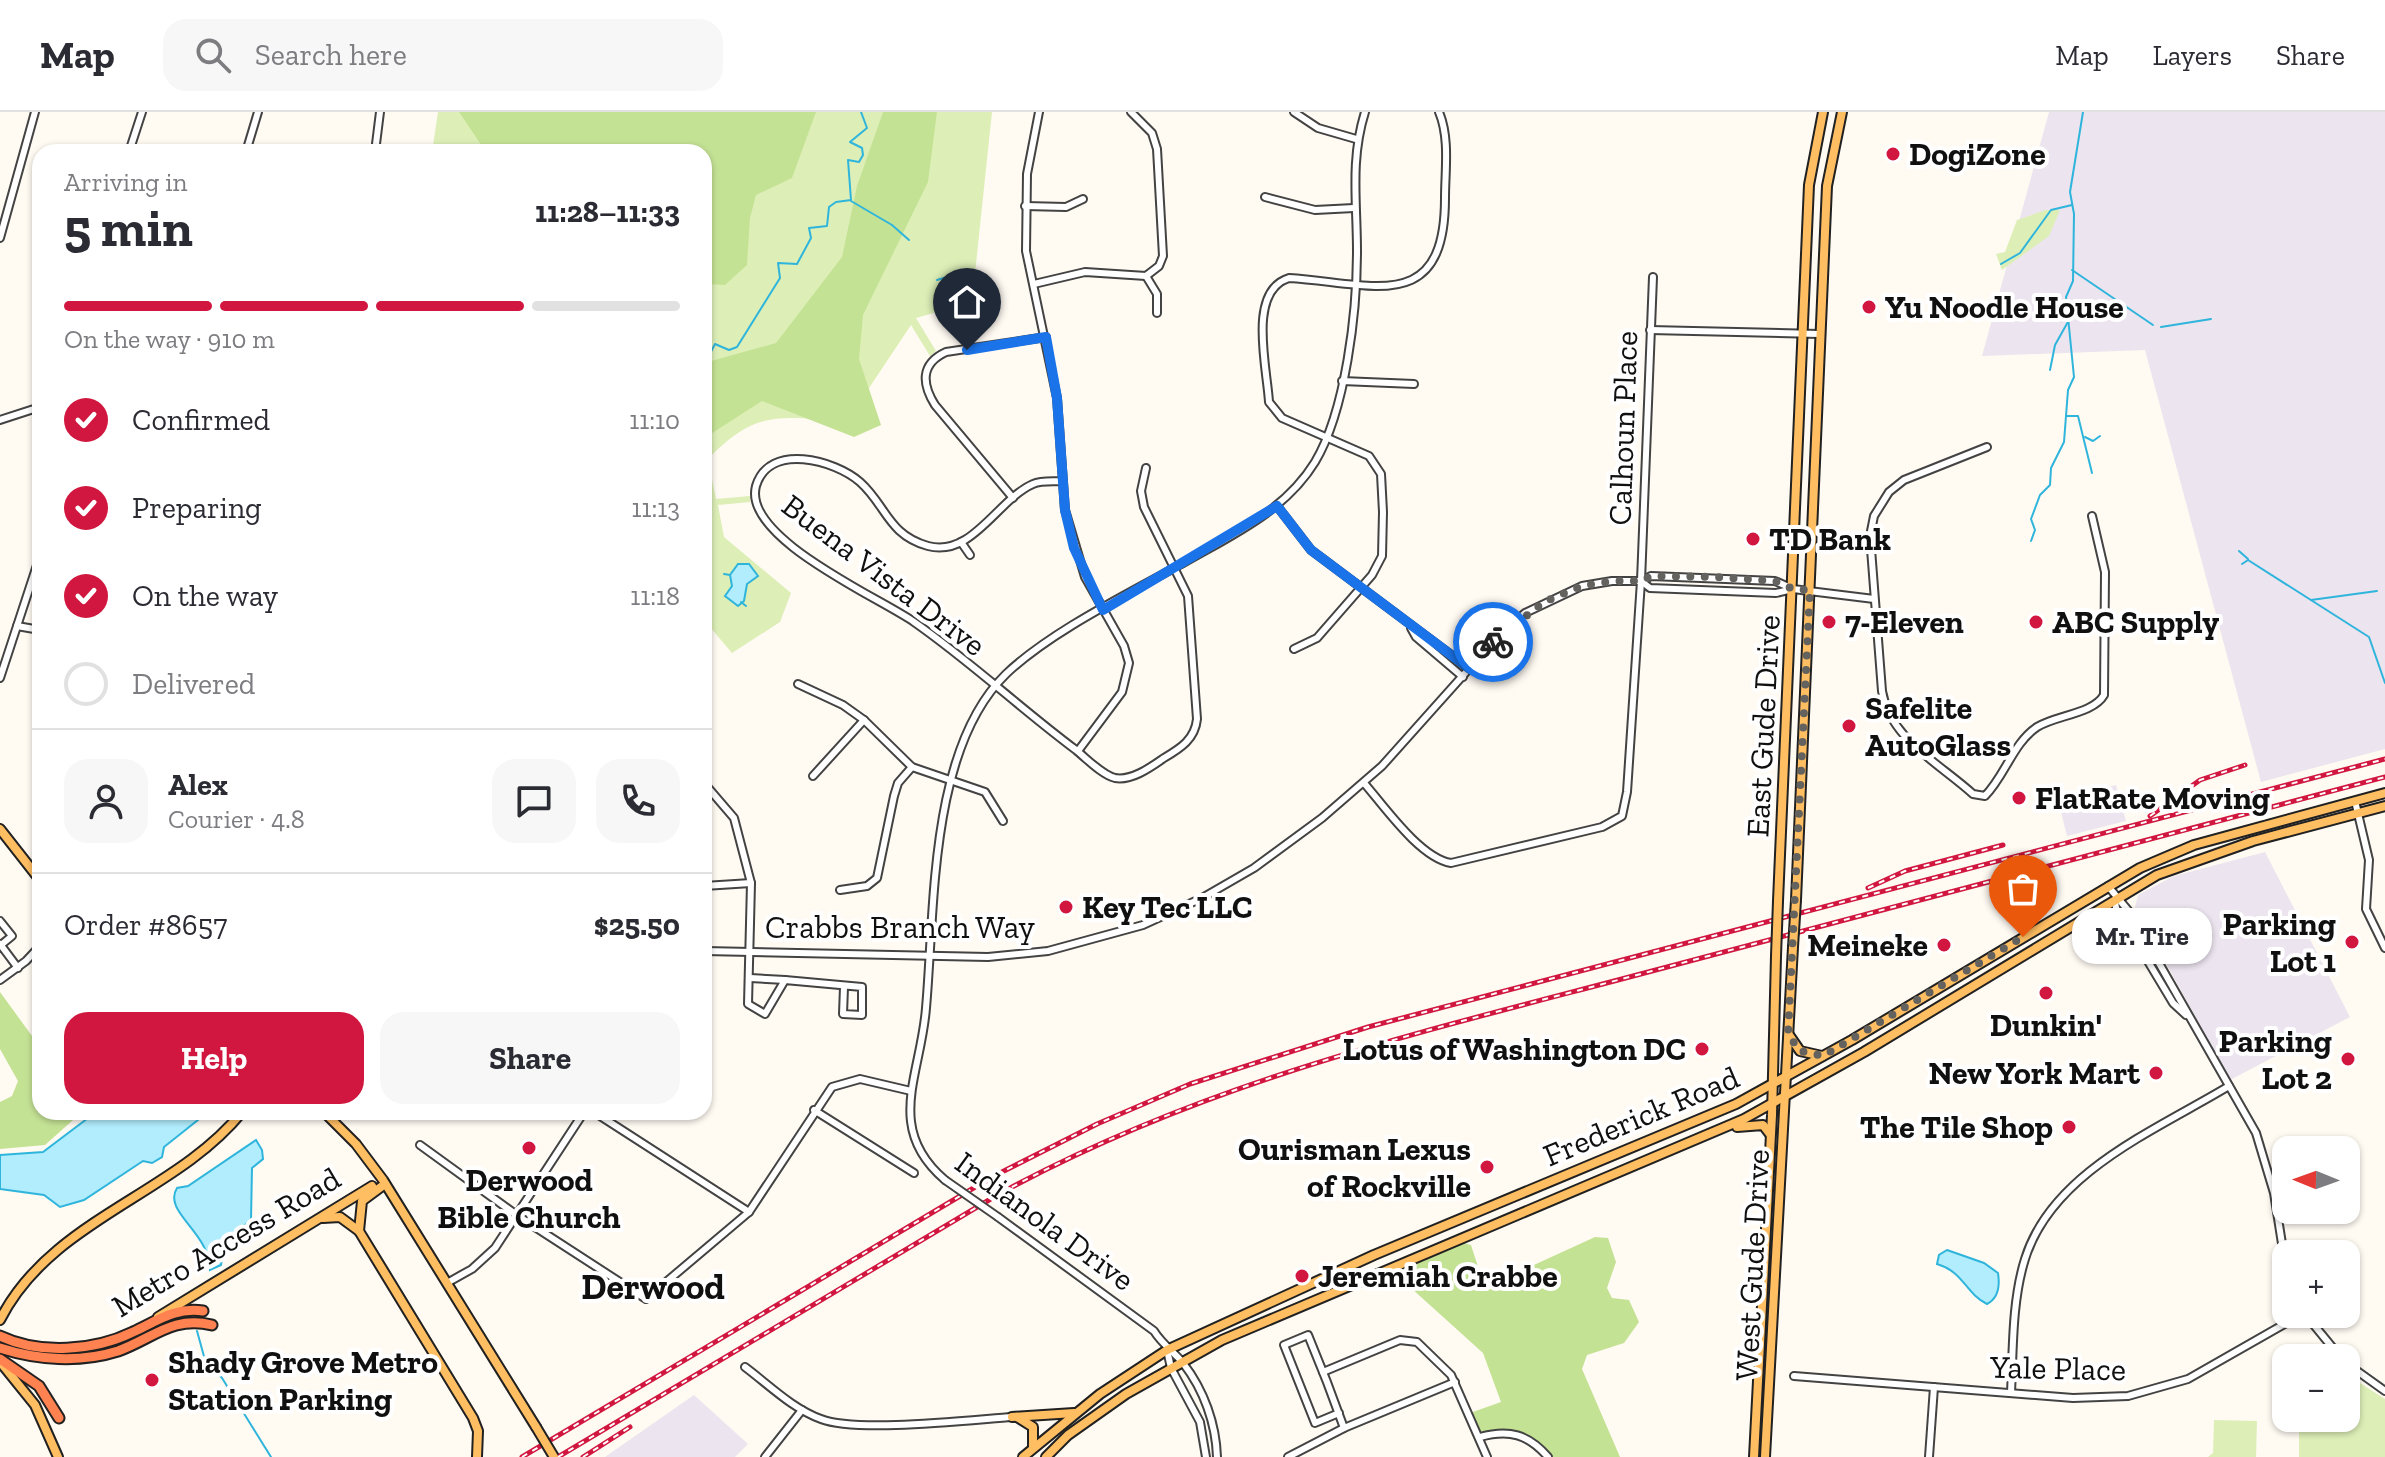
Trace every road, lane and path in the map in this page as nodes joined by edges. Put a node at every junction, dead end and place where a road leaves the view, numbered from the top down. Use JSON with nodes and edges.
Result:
{"nodes":[{"id":1,"x":35,"y":112,"type":"edge"},
{"id":2,"x":142,"y":112,"type":"edge"},
{"id":3,"x":258,"y":112,"type":"edge"},
{"id":4,"x":380,"y":112,"type":"edge"},
{"id":5,"x":1039,"y":112,"type":"edge"},
{"id":6,"x":1131,"y":112,"type":"edge"},
{"id":7,"x":1294,"y":112,"type":"edge"},
{"id":8,"x":1365,"y":112,"type":"edge"},
{"id":9,"x":1439,"y":112,"type":"edge"},
{"id":10,"x":1823,"y":112,"type":"edge"},
{"id":11,"x":1842,"y":112,"type":"edge"},
{"id":12,"x":1356,"y":139,"type":"junction"},
{"id":13,"x":132,"y":144,"type":"edge"},
{"id":14,"x":248,"y":144,"type":"edge"},
{"id":15,"x":376,"y":144,"type":"edge"},
{"id":16,"x":1265,"y":197,"type":"dead end"},
{"id":17,"x":1083,"y":199,"type":"dead end"},
{"id":18,"x":1025,"y":206,"type":"junction"},
{"id":19,"x":1354,"y":208,"type":"junction"},
{"id":20,"x":0,"y":238,"type":"edge"},
{"id":21,"x":1146,"y":276,"type":"junction"},
{"id":22,"x":1653,"y":277,"type":"dead end"},
{"id":23,"x":1034,"y":284,"type":"junction"},
{"id":24,"x":1356,"y":284,"type":"junction"},
{"id":25,"x":1157,"y":313,"type":"dead end"},
{"id":26,"x":1650,"y":330,"type":"junction"},
{"id":27,"x":1803,"y":333,"type":"junction"},
{"id":28,"x":1819,"y":334,"type":"junction"},
{"id":29,"x":1046,"y":337,"type":"junction"},
{"id":30,"x":1342,"y":381,"type":"junction"},
{"id":31,"x":1414,"y":384,"type":"dead end"},
{"id":32,"x":32,"y":410,"type":"edge"},
{"id":33,"x":0,"y":420,"type":"edge"},
{"id":34,"x":1328,"y":437,"type":"junction"},
{"id":35,"x":1987,"y":447,"type":"dead end"},
{"id":36,"x":1146,"y":468,"type":"dead end"},
{"id":37,"x":1063,"y":481,"type":"junction"},
{"id":38,"x":1013,"y":498,"type":"junction"},
{"id":39,"x":1277,"y":506,"type":"junction"},
{"id":40,"x":2092,"y":516,"type":"dead end"},
{"id":41,"x":961,"y":542,"type":"junction"},
{"id":42,"x":970,"y":555,"type":"dead end"},
{"id":43,"x":1175,"y":567,"type":"junction"},
{"id":44,"x":32,"y":580,"type":"edge"},
{"id":45,"x":1641,"y":581,"type":"junction"},
{"id":46,"x":1361,"y":589,"type":"junction"},
{"id":47,"x":1793,"y":589,"type":"junction"},
{"id":48,"x":1810,"y":590,"type":"junction"},
{"id":49,"x":1874,"y":599,"type":"junction"},
{"id":50,"x":1103,"y":610,"type":"junction"},
{"id":51,"x":17,"y":626,"type":"junction"},
{"id":52,"x":1411,"y":628,"type":"junction"},
{"id":53,"x":32,"y":629,"type":"edge"},
{"id":54,"x":1294,"y":649,"type":"dead end"},
{"id":55,"x":1470,"y":669,"type":"junction"},
{"id":56,"x":1463,"y":677,"type":"junction"},
{"id":57,"x":0,"y":678,"type":"edge"},
{"id":58,"x":798,"y":684,"type":"dead end"},
{"id":59,"x":995,"y":688,"type":"junction"},
{"id":60,"x":864,"y":720,"type":"junction"},
{"id":61,"x":1078,"y":751,"type":"junction"},
{"id":62,"x":912,"y":767,"type":"junction"},
{"id":63,"x":813,"y":776,"type":"dead end"},
{"id":64,"x":950,"y":780,"type":"junction"},
{"id":65,"x":1364,"y":783,"type":"junction"},
{"id":66,"x":712,"y":793,"type":"edge"},
{"id":67,"x":2385,"y":793,"type":"edge"},
{"id":68,"x":2355,"y":801,"type":"junction"},
{"id":69,"x":2385,"y":806,"type":"edge"},
{"id":70,"x":2358,"y":813,"type":"junction"},
{"id":71,"x":1003,"y":821,"type":"dead end"},
{"id":72,"x":0,"y":829,"type":"edge"},
{"id":73,"x":32,"y":870,"type":"edge"},
{"id":74,"x":751,"y":883,"type":"junction"},
{"id":75,"x":712,"y":885,"type":"edge"},
{"id":76,"x":2108,"y":886,"type":"junction"},
{"id":77,"x":840,"y":890,"type":"dead end"},
{"id":78,"x":2115,"y":897,"type":"junction"},
{"id":79,"x":0,"y":921,"type":"edge"},
{"id":80,"x":0,"y":945,"type":"edge"},
{"id":81,"x":2385,"y":948,"type":"edge"},
{"id":82,"x":712,"y":951,"type":"edge"},
{"id":83,"x":749,"y":952,"type":"junction"},
{"id":84,"x":32,"y":954,"type":"edge"},
{"id":85,"x":928,"y":957,"type":"junction"},
{"id":86,"x":18,"y":968,"type":"junction"},
{"id":87,"x":750,"y":978,"type":"junction"},
{"id":88,"x":0,"y":980,"type":"edge"},
{"id":89,"x":785,"y":980,"type":"junction"},
{"id":90,"x":844,"y":987,"type":"junction"},
{"id":91,"x":1788,"y":1034,"type":"junction"},
{"id":92,"x":1823,"y":1056,"type":"junction"},
{"id":93,"x":1786,"y":1076,"type":"junction"},
{"id":94,"x":1772,"y":1085,"type":"junction"},
{"id":95,"x":2229,"y":1086,"type":"junction"},
{"id":96,"x":911,"y":1091,"type":"junction"},
{"id":97,"x":1786,"y":1096,"type":"junction"},
{"id":98,"x":1771,"y":1104,"type":"junction"},
{"id":99,"x":814,"y":1110,"type":"junction"},
{"id":100,"x":235,"y":1120,"type":"edge"},
{"id":101,"x":332,"y":1120,"type":"edge"},
{"id":102,"x":579,"y":1120,"type":"edge"},
{"id":103,"x":606,"y":1120,"type":"edge"},
{"id":104,"x":1720,"y":1129,"type":"junction"},
{"id":105,"x":1771,"y":1136,"type":"junction"},
{"id":106,"x":420,"y":1145,"type":"dead end"},
{"id":107,"x":914,"y":1173,"type":"dead end"},
{"id":108,"x":384,"y":1181,"type":"junction"},
{"id":109,"x":749,"y":1212,"type":"junction"},
{"id":110,"x":518,"y":1216,"type":"junction"},
{"id":111,"x":318,"y":1219,"type":"junction"},
{"id":112,"x":359,"y":1231,"type":"junction"},
{"id":113,"x":2281,"y":1240,"type":"edge"},
{"id":114,"x":447,"y":1283,"type":"junction"},
{"id":115,"x":203,"y":1311,"type":"dead end"},
{"id":116,"x":156,"y":1318,"type":"junction"},
{"id":117,"x":1,"y":1319,"type":"edge"},
{"id":118,"x":212,"y":1325,"type":"dead end"},
{"id":119,"x":2280,"y":1328,"type":"edge"},
{"id":120,"x":2316,"y":1328,"type":"edge"},
{"id":121,"x":0,"y":1336,"type":"edge"},
{"id":122,"x":2329,"y":1344,"type":"edge"},
{"id":123,"x":0,"y":1348,"type":"edge"},
{"id":124,"x":1167,"y":1350,"type":"junction"},
{"id":125,"x":0,"y":1361,"type":"edge"},
{"id":126,"x":1182,"y":1362,"type":"junction"},
{"id":127,"x":745,"y":1367,"type":"dead end"},
{"id":128,"x":1171,"y":1368,"type":"junction"},
{"id":129,"x":1323,"y":1372,"type":"junction"},
{"id":130,"x":2360,"y":1373,"type":"edge"},
{"id":131,"x":1794,"y":1376,"type":"dead end"},
{"id":132,"x":1455,"y":1382,"type":"junction"},
{"id":133,"x":1934,"y":1387,"type":"junction"},
{"id":134,"x":2385,"y":1391,"type":"edge"},
{"id":135,"x":2011,"y":1393,"type":"junction"},
{"id":136,"x":802,"y":1410,"type":"junction"},
{"id":137,"x":1075,"y":1413,"type":"junction"},
{"id":138,"x":1339,"y":1413,"type":"junction"},
{"id":139,"x":1012,"y":1417,"type":"junction"},
{"id":140,"x":59,"y":1418,"type":"dead end"},
{"id":141,"x":1344,"y":1428,"type":"junction"},
{"id":142,"x":1480,"y":1437,"type":"junction"},
{"id":143,"x":1033,"y":1447,"type":"junction"},
{"id":144,"x":58,"y":1457,"type":"edge"},
{"id":145,"x":477,"y":1457,"type":"edge"},
{"id":146,"x":554,"y":1457,"type":"edge"},
{"id":147,"x":765,"y":1457,"type":"edge"},
{"id":148,"x":1023,"y":1457,"type":"edge"},
{"id":149,"x":1046,"y":1457,"type":"edge"},
{"id":150,"x":1206,"y":1457,"type":"edge"},
{"id":151,"x":1217,"y":1457,"type":"edge"},
{"id":152,"x":1288,"y":1457,"type":"edge"},
{"id":153,"x":1487,"y":1457,"type":"edge"},
{"id":154,"x":1548,"y":1457,"type":"edge"},
{"id":155,"x":1754,"y":1457,"type":"edge"},
{"id":156,"x":1765,"y":1457,"type":"edge"},
{"id":157,"x":1929,"y":1457,"type":"edge"}],
"edges":[{"from":1,"to":20,"type":"street"},
{"from":2,"to":13,"type":"street"},
{"from":3,"to":14,"type":"street"},
{"from":4,"to":15,"type":"street"},
{"from":5,"to":18,"type":"street"},
{"from":6,"to":21,"type":"street"},
{"from":7,"to":12,"type":"street"},
{"from":8,"to":12,"type":"street","name":"Indianola Drive"},
{"from":9,"to":24,"type":"street"},
{"from":10,"to":27,"type":"main road","name":"East Gude Drive"},
{"from":11,"to":28,"type":"main road","name":"East Gude Drive"},
{"from":12,"to":19,"type":"street","name":"Indianola Drive"},
{"from":16,"to":19,"type":"street"},
{"from":17,"to":18,"type":"street"},
{"from":18,"to":23,"type":"street"},
{"from":19,"to":24,"type":"street","name":"Indianola Drive"},
{"from":21,"to":23,"type":"street"},
{"from":21,"to":25,"type":"street"},
{"from":22,"to":26,"type":"street","name":"Calhoun Place"},
{"from":23,"to":29,"type":"street"},
{"from":24,"to":30,"type":"street","name":"Indianola Drive"},
{"from":24,"to":34,"type":"street"},
{"from":26,"to":27,"type":"street"},
{"from":26,"to":45,"type":"street","name":"Calhoun Place"},
{"from":27,"to":28,"type":"street"},
{"from":27,"to":47,"type":"main road","name":"East Gude Drive"},
{"from":28,"to":48,"type":"main road","name":"East Gude Drive"},
{"from":29,"to":37,"type":"street"},
{"from":29,"to":38,"type":"street"},
{"from":30,"to":31,"type":"street"},
{"from":30,"to":34,"type":"street","name":"Indianola Drive"},
{"from":32,"to":33,"type":"street"},
{"from":34,"to":39,"type":"street","name":"Indianola Drive"},
{"from":34,"to":46,"type":"street"},
{"from":35,"to":49,"type":"street"},
{"from":36,"to":43,"type":"street"},
{"from":37,"to":38,"type":"street"},
{"from":37,"to":50,"type":"street"},
{"from":38,"to":41,"type":"street"},
{"from":39,"to":43,"type":"street","name":"Indianola Drive"},
{"from":39,"to":46,"type":"street"},
{"from":40,"to":49,"type":"street"},
{"from":41,"to":42,"type":"street"},
{"from":41,"to":59,"type":"street","name":"Buena Vista Drive"},
{"from":43,"to":50,"type":"street","name":"Indianola Drive"},
{"from":43,"to":61,"type":"street","name":"Buena Vista Drive"},
{"from":44,"to":51,"type":"street"},
{"from":45,"to":47,"type":"street","name":"Crabbs Branch Way"},
{"from":45,"to":47,"type":"street","name":"Crabbs Branch Way"},
{"from":45,"to":55,"type":"street","name":"Crabbs Branch Way"},
{"from":45,"to":65,"type":"street","name":"Calhoun Place"},
{"from":46,"to":52,"type":"street"},
{"from":46,"to":54,"type":"street"},
{"from":47,"to":48,"type":"street"},
{"from":47,"to":94,"type":"main road","name":"East Gude Drive","bridge":true},
{"from":48,"to":49,"type":"street"},
{"from":48,"to":91,"type":"main road","name":"East Gude Drive","bridge":true},
{"from":50,"to":59,"type":"street","name":"Indianola Drive"},
{"from":50,"to":61,"type":"street"},
{"from":51,"to":53,"type":"street"},
{"from":51,"to":57,"type":"street"},
{"from":52,"to":55,"type":"street"},
{"from":52,"to":56,"type":"street"},
{"from":55,"to":56,"type":"street","name":"Crabbs Branch Way"},
{"from":56,"to":65,"type":"street","name":"Crabbs Branch Way"},
{"from":58,"to":60,"type":"street"},
{"from":59,"to":61,"type":"street","name":"Buena Vista Drive"},
{"from":59,"to":64,"type":"street","name":"Indianola Drive"},
{"from":60,"to":62,"type":"street"},
{"from":60,"to":63,"type":"street"},
{"from":62,"to":64,"type":"street"},
{"from":62,"to":77,"type":"street"},
{"from":64,"to":71,"type":"street"},
{"from":64,"to":85,"type":"street","name":"Indianola Drive"},
{"from":65,"to":85,"type":"street","name":"Crabbs Branch Way"},
{"from":66,"to":74,"type":"street"},
{"from":67,"to":68,"type":"main road","name":"Frederick Road"},
{"from":68,"to":70,"type":"street"},
{"from":68,"to":76,"type":"main road","name":"Frederick Road"},
{"from":69,"to":70,"type":"main road","name":"Frederick Road"},
{"from":70,"to":78,"type":"main road","name":"Frederick Road"},
{"from":70,"to":81,"type":"street"},
{"from":72,"to":73,"type":"main road"},
{"from":74,"to":75,"type":"street"},
{"from":74,"to":83,"type":"street"},
{"from":76,"to":78,"type":"street"},
{"from":76,"to":92,"type":"main road","name":"Frederick Road"},
{"from":78,"to":95,"type":"street"},
{"from":78,"to":97,"type":"main road","name":"Frederick Road"},
{"from":79,"to":80,"type":"street"},
{"from":80,"to":86,"type":"street"},
{"from":82,"to":83,"type":"street","name":"Crabbs Branch Way"},
{"from":83,"to":85,"type":"street","name":"Crabbs Branch Way"},
{"from":83,"to":87,"type":"street"},
{"from":84,"to":86,"type":"street"},
{"from":85,"to":96,"type":"street","name":"Indianola Drive"},
{"from":86,"to":88,"type":"street"},
{"from":87,"to":89,"type":"street"},
{"from":87,"to":89,"type":"street"},
{"from":89,"to":90,"type":"street"},
{"from":90,"to":90,"type":"street"},
{"from":91,"to":92,"type":"main road"},
{"from":91,"to":93,"type":"main road","name":"East Gude Drive"},
{"from":92,"to":93,"type":"main road","name":"Frederick Road"},
{"from":93,"to":94,"type":"main road","name":"Frederick Road"},
{"from":93,"to":97,"type":"main road","name":"West Gude Drive"},
{"from":94,"to":98,"type":"main road","name":"East Gude Drive"},
{"from":94,"to":124,"type":"main road","name":"Frederick Road"},
{"from":95,"to":113,"type":"street"},
{"from":95,"to":135,"type":"street"},
{"from":96,"to":99,"type":"street"},
{"from":96,"to":124,"type":"street","name":"Indianola Drive","bridge":true},
{"from":97,"to":98,"type":"main road","name":"Frederick Road"},
{"from":97,"to":156,"type":"main road","name":"West Gude Drive"},
{"from":98,"to":104,"type":"main road","name":"Frederick Road"},
{"from":98,"to":105,"type":"main road","name":"West Gude Drive"},
{"from":99,"to":107,"type":"street"},
{"from":99,"to":109,"type":"street"},
{"from":100,"to":117,"type":"main road"},
{"from":101,"to":108,"type":"main road"},
{"from":102,"to":110,"type":"street"},
{"from":103,"to":109,"type":"street"},
{"from":104,"to":105,"type":"main road"},
{"from":104,"to":126,"type":"main road","name":"Frederick Road"},
{"from":105,"to":155,"type":"main road","name":"West Gude Drive"},
{"from":106,"to":110,"type":"street"},
{"from":108,"to":111,"type":"main road","name":"Metro Access Road"},
{"from":108,"to":112,"type":"main road","name":"Metro Access Road"},
{"from":108,"to":114,"type":"main road"},
{"from":109,"to":110,"type":"street"},
{"from":110,"to":114,"type":"street"},
{"from":111,"to":112,"type":"main road"},
{"from":111,"to":116,"type":"main road","name":"Metro Access Road"},
{"from":112,"to":145,"type":"main road","name":"Metro Access Road"},
{"from":114,"to":146,"type":"main road","bridge":true},
{"from":115,"to":116,"type":"highway"},
{"from":116,"to":121,"type":"highway","name":"Metro Access Road"},
{"from":118,"to":123,"type":"highway"},
{"from":119,"to":135,"type":"street","name":"Yale Place"},
{"from":120,"to":122,"type":"street"},
{"from":124,"to":126,"type":"street","name":"Indianola Drive"},
{"from":124,"to":128,"type":"street"},
{"from":124,"to":137,"type":"main road","name":"Frederick Road"},
{"from":125,"to":140,"type":"highway"},
{"from":125,"to":144,"type":"main road"},
{"from":126,"to":128,"type":"main road","name":"Frederick Road"},
{"from":126,"to":151,"type":"street"},
{"from":127,"to":136,"type":"street"},
{"from":128,"to":149,"type":"main road","name":"Frederick Road"},
{"from":128,"to":150,"type":"street"},
{"from":129,"to":132,"type":"street"},
{"from":129,"to":138,"type":"street"},
{"from":129,"to":138,"type":"street"},
{"from":130,"to":134,"type":"street"},
{"from":131,"to":133,"type":"street","name":"Yale Place"},
{"from":132,"to":141,"type":"street"},
{"from":132,"to":142,"type":"street"},
{"from":133,"to":135,"type":"street","name":"Yale Place"},
{"from":133,"to":157,"type":"street"},
{"from":136,"to":139,"type":"street"},
{"from":136,"to":147,"type":"street"},
{"from":137,"to":139,"type":"main road"},
{"from":137,"to":143,"type":"main road","name":"Frederick Road"},
{"from":138,"to":141,"type":"street"},
{"from":139,"to":143,"type":"main road"},
{"from":141,"to":152,"type":"street"},
{"from":142,"to":153,"type":"street"},
{"from":142,"to":154,"type":"street"},
{"from":143,"to":148,"type":"main road","name":"Frederick Road"}]}
